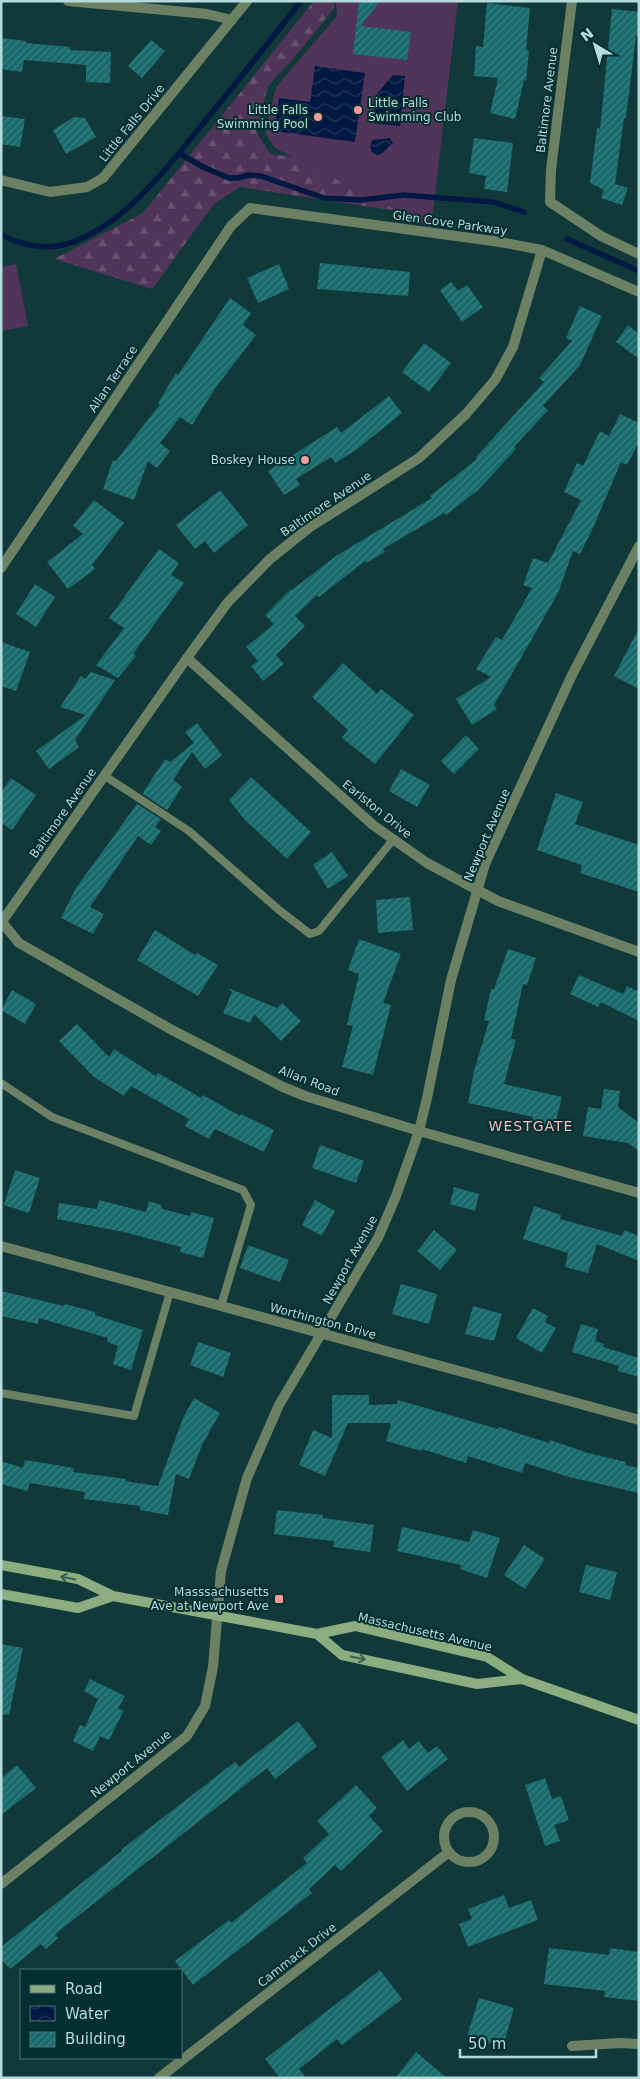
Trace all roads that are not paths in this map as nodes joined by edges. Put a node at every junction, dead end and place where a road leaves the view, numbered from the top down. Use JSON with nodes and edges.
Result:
{"nodes":[{"id":1,"x":68,"y":1,"type":"edge"},
{"id":2,"x":247,"y":1,"type":"edge"},
{"id":3,"x":572,"y":1,"type":"edge"},
{"id":4,"x":232,"y":20,"type":"junction"},
{"id":5,"x":1,"y":180,"type":"edge"},
{"id":6,"x":250,"y":208,"type":"joint"},
{"id":7,"x":542,"y":250,"type":"junction"},
{"id":8,"x":639,"y":254,"type":"edge"},
{"id":9,"x":639,"y":292,"type":"edge"},
{"id":10,"x":639,"y":546,"type":"edge"},
{"id":11,"x":630,"y":562,"type":"junction"},
{"id":12,"x":1,"y":568,"type":"edge"},
{"id":13,"x":639,"y":569,"type":"edge"},
{"id":14,"x":186,"y":658,"type":"junction"},
{"id":15,"x":105,"y":776,"type":"junction"},
{"id":16,"x":392,"y":841,"type":"junction"},
{"id":17,"x":477,"y":890,"type":"junction"},
{"id":18,"x":1,"y":922,"type":"edge"},
{"id":19,"x":639,"y":952,"type":"edge"},
{"id":20,"x":1,"y":1082,"type":"edge"},
{"id":21,"x":419,"y":1131,"type":"junction"},
{"id":22,"x":639,"y":1193,"type":"edge"},
{"id":23,"x":1,"y":1246,"type":"edge"},
{"id":24,"x":170,"y":1292,"type":"junction"},
{"id":25,"x":221,"y":1306,"type":"junction"},
{"id":26,"x":323,"y":1334,"type":"junction"},
{"id":27,"x":1,"y":1393,"type":"edge"},
{"id":28,"x":639,"y":1420,"type":"edge"},
{"id":29,"x":1,"y":1565,"type":"edge"},
{"id":30,"x":1,"y":1594,"type":"edge"},
{"id":31,"x":113,"y":1596,"type":"junction"},
{"id":32,"x":217,"y":1615,"type":"junction"},
{"id":33,"x":317,"y":1634,"type":"junction"},
{"id":34,"x":522,"y":1679,"type":"junction"},
{"id":35,"x":639,"y":1720,"type":"edge"},
{"id":36,"x":449,"y":1852,"type":"junction"},
{"id":37,"x":1,"y":1884,"type":"edge"},
{"id":38,"x":639,"y":2044,"type":"edge"},
{"id":39,"x":572,"y":2046,"type":"dead end"},
{"id":40,"x":160,"y":2078,"type":"edge"}],
"edges":[{"from":1,"to":4,"type":"street"},
{"from":2,"to":4,"type":"street","name":"Little Falls Drive"},
{"from":3,"to":8,"type":"street","name":"Baltimore Avenue"},
{"from":4,"to":5,"type":"street","name":"Little Falls Drive"},
{"from":6,"to":7,"type":"street","name":"Glen Cove Parkway"},
{"from":6,"to":12,"type":"street","name":"Allan Terrace"},
{"from":7,"to":9,"type":"street","name":"Glen Cove Parkway"},
{"from":7,"to":14,"type":"street","name":"Baltimore Avenue"},
{"from":10,"to":11,"type":"street","name":"Newport Avenue"},
{"from":11,"to":13,"type":"street"},
{"from":11,"to":17,"type":"street","name":"Newport Avenue"},
{"from":14,"to":15,"type":"street","name":"Baltimore Avenue"},
{"from":14,"to":16,"type":"street","name":"Earlston Drive"},
{"from":15,"to":16,"type":"lane"},
{"from":15,"to":18,"type":"street","name":"Baltimore Avenue"},
{"from":16,"to":17,"type":"street","name":"Earlston Drive"},
{"from":17,"to":19,"type":"street","name":"Earlston Drive"},
{"from":17,"to":21,"type":"street","name":"Newport Avenue"},
{"from":18,"to":21,"type":"street","name":"Allan Road"},
{"from":20,"to":25,"type":"lane"},
{"from":21,"to":22,"type":"street","name":"Allan Road"},
{"from":21,"to":26,"type":"street","name":"Newport Avenue"},
{"from":23,"to":24,"type":"street","name":"Worthington Drive"},
{"from":24,"to":25,"type":"street","name":"Worthington Drive"},
{"from":24,"to":27,"type":"lane"},
{"from":25,"to":26,"type":"street","name":"Worthington Drive"},
{"from":26,"to":28,"type":"street","name":"Worthington Drive"},
{"from":26,"to":32,"type":"street","name":"Newport Avenue"},
{"from":31,"to":29,"type":"main road","name":"Massachusetts Avenue","one_way":true},
{"from":30,"to":31,"type":"main road","name":"Massachusetts Avenue"},
{"from":31,"to":32,"type":"main road","name":"Massachusetts Avenue"},
{"from":32,"to":33,"type":"main road","name":"Massachusetts Avenue"},
{"from":32,"to":37,"type":"street","name":"Newport Avenue"},
{"from":33,"to":34,"type":"main road","name":"Massachusetts Avenue"},
{"from":33,"to":34,"type":"main road","name":"Massachusetts Avenue","one_way":true},
{"from":34,"to":35,"type":"main road","name":"Massachusetts Avenue"},
{"from":36,"to":36,"type":"street"},
{"from":36,"to":40,"type":"street","name":"Cammack Drive"},
{"from":38,"to":39,"type":"street"}]}
